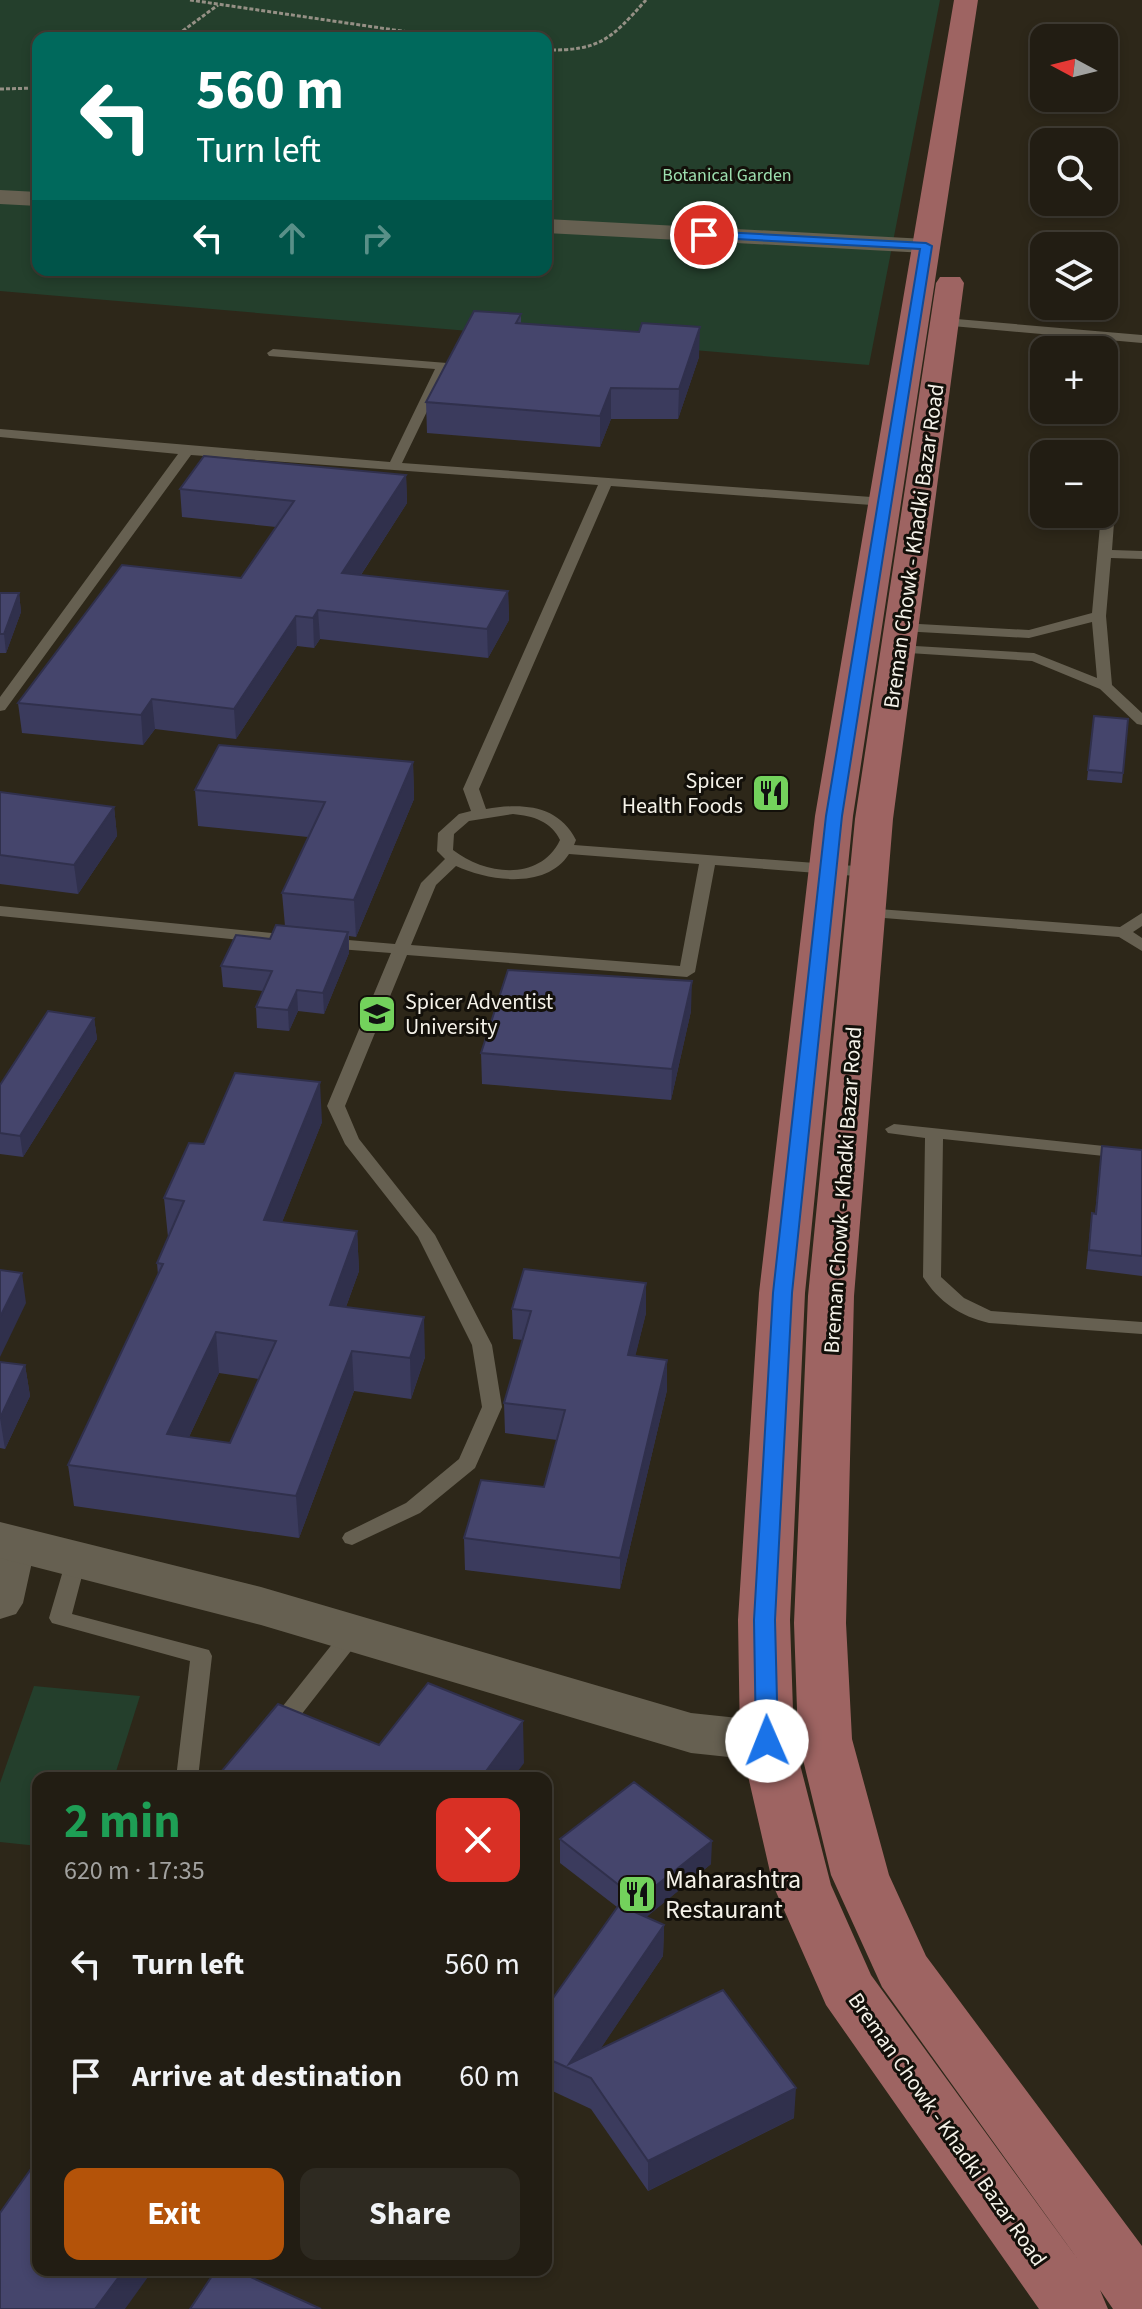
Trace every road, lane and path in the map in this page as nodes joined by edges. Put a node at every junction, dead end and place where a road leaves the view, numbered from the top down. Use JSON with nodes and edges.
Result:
{"nodes":[{"id":1,"x":190,"y":0,"type":"edge"},
{"id":2,"x":646,"y":0,"type":"edge"},
{"id":3,"x":966,"y":0,"type":"edge"},
{"id":4,"x":991,"y":0,"type":"edge"},
{"id":5,"x":218,"y":4,"type":"junction"},
{"id":6,"x":181,"y":32,"type":"edge"},
{"id":7,"x":408,"y":32,"type":"edge"},
{"id":8,"x":552,"y":50,"type":"edge"},
{"id":9,"x":32,"y":88,"type":"edge"},
{"id":10,"x":0,"y":89,"type":"edge"},
{"id":11,"x":0,"y":197,"type":"edge"},
{"id":12,"x":32,"y":199,"type":"edge"},
{"id":13,"x":552,"y":226,"type":"edge"},
{"id":14,"x":926,"y":246,"type":"junction"},
{"id":15,"x":945,"y":322,"type":"junction"},
{"id":16,"x":1142,"y":339,"type":"edge"},
{"id":17,"x":273,"y":353,"type":"dead end"},
{"id":18,"x":0,"y":433,"type":"edge"},
{"id":19,"x":187,"y":451,"type":"junction"},
{"id":20,"x":394,"y":466,"type":"junction"},
{"id":21,"x":607,"y":480,"type":"junction"},
{"id":22,"x":885,"y":502,"type":"junction"},
{"id":23,"x":1106,"y":528,"type":"edge"},
{"id":24,"x":1104,"y":554,"type":"junction"},
{"id":25,"x":1142,"y":555,"type":"edge"},
{"id":26,"x":1099,"y":616,"type":"junction"},
{"id":27,"x":899,"y":638,"type":"junction"},
{"id":28,"x":1105,"y":686,"type":"junction"},
{"id":29,"x":0,"y":707,"type":"edge"},
{"id":30,"x":1142,"y":721,"type":"edge"},
{"id":31,"x":479,"y":812,"type":"junction"},
{"id":32,"x":566,"y":849,"type":"junction"},
{"id":33,"x":453,"y":860,"type":"junction"},
{"id":34,"x":708,"y":860,"type":"junction"},
{"id":35,"x":854,"y":885,"type":"junction"},
{"id":36,"x":0,"y":911,"type":"edge"},
{"id":37,"x":1142,"y":918,"type":"edge"},
{"id":38,"x":1123,"y":932,"type":"junction"},
{"id":39,"x":1142,"y":946,"type":"edge"},
{"id":40,"x":401,"y":948,"type":"junction"},
{"id":41,"x":894,"y":1129,"type":"dead end"},
{"id":42,"x":934,"y":1132,"type":"junction"},
{"id":43,"x":1142,"y":1155,"type":"edge"},
{"id":44,"x":1142,"y":1328,"type":"edge"},
{"id":45,"x":352,"y":1538,"type":"dead end"},
{"id":46,"x":7,"y":1542,"type":"edge"},
{"id":47,"x":77,"y":1557,"type":"junction"},
{"id":48,"x":0,"y":1603,"type":"edge"},
{"id":49,"x":353,"y":1633,"type":"junction"},
{"id":50,"x":825,"y":1739,"type":"junction"},
{"id":51,"x":767,"y":1741,"type":"junction"},
{"id":52,"x":267,"y":1743,"type":"edge"},
{"id":53,"x":188,"y":1772,"type":"edge"},
{"id":54,"x":1142,"y":2297,"type":"edge"},
{"id":55,"x":1076,"y":2309,"type":"edge"}],
"edges":[{"from":1,"to":5,"type":"path"},
{"from":2,"to":8,"type":"path"},
{"from":3,"to":14,"type":"main road","name":"Breman Chowk - Khadki Bazar Road"},
{"from":4,"to":15,"type":"main road","name":"Breman Chowk - Khadki Bazar Road"},
{"from":5,"to":6,"type":"path"},
{"from":5,"to":7,"type":"path"},
{"from":9,"to":10,"type":"path"},
{"from":11,"to":12,"type":"street"},
{"from":13,"to":14,"type":"street"},
{"from":14,"to":22,"type":"main road","name":"Breman Chowk - Khadki Bazar Road"},
{"from":15,"to":16,"type":"lane"},
{"from":15,"to":27,"type":"main road","name":"Breman Chowk - Khadki Bazar Road"},
{"from":17,"to":20,"type":"lane"},
{"from":18,"to":19,"type":"lane"},
{"from":19,"to":20,"type":"lane"},
{"from":19,"to":29,"type":"lane"},
{"from":20,"to":21,"type":"lane"},
{"from":21,"to":22,"type":"lane"},
{"from":21,"to":31,"type":"lane"},
{"from":22,"to":35,"type":"main road","name":"Breman Chowk - Khadki Bazar Road"},
{"from":23,"to":24,"type":"lane"},
{"from":24,"to":25,"type":"lane"},
{"from":24,"to":26,"type":"lane"},
{"from":26,"to":27,"type":"lane"},
{"from":26,"to":28,"type":"lane"},
{"from":27,"to":28,"type":"lane"},
{"from":27,"to":35,"type":"main road","name":"Breman Chowk - Khadki Bazar Road"},
{"from":28,"to":30,"type":"lane"},
{"from":31,"to":32,"type":"lane"},
{"from":31,"to":33,"type":"lane"},
{"from":32,"to":33,"type":"lane"},
{"from":32,"to":34,"type":"lane"},
{"from":33,"to":40,"type":"lane"},
{"from":34,"to":35,"type":"lane"},
{"from":34,"to":40,"type":"lane"},
{"from":35,"to":38,"type":"lane"},
{"from":35,"to":50,"type":"main road","name":"Breman Chowk - Khadki Bazar Road"},
{"from":35,"to":51,"type":"main road","name":"Breman Chowk - Khadki Bazar Road"},
{"from":36,"to":40,"type":"lane"},
{"from":37,"to":38,"type":"lane"},
{"from":38,"to":39,"type":"lane"},
{"from":40,"to":45,"type":"lane"},
{"from":41,"to":42,"type":"lane"},
{"from":42,"to":43,"type":"lane"},
{"from":42,"to":44,"type":"lane"},
{"from":46,"to":47,"type":"street"},
{"from":46,"to":48,"type":"street"},
{"from":47,"to":49,"type":"street"},
{"from":47,"to":53,"type":"lane"},
{"from":49,"to":51,"type":"street"},
{"from":49,"to":52,"type":"lane"},
{"from":50,"to":51,"type":"street"},
{"from":50,"to":54,"type":"main road","name":"Breman Chowk - Khadki Bazar Road"},
{"from":51,"to":55,"type":"main road","name":"Breman Chowk - Khadki Bazar Road"}]}
